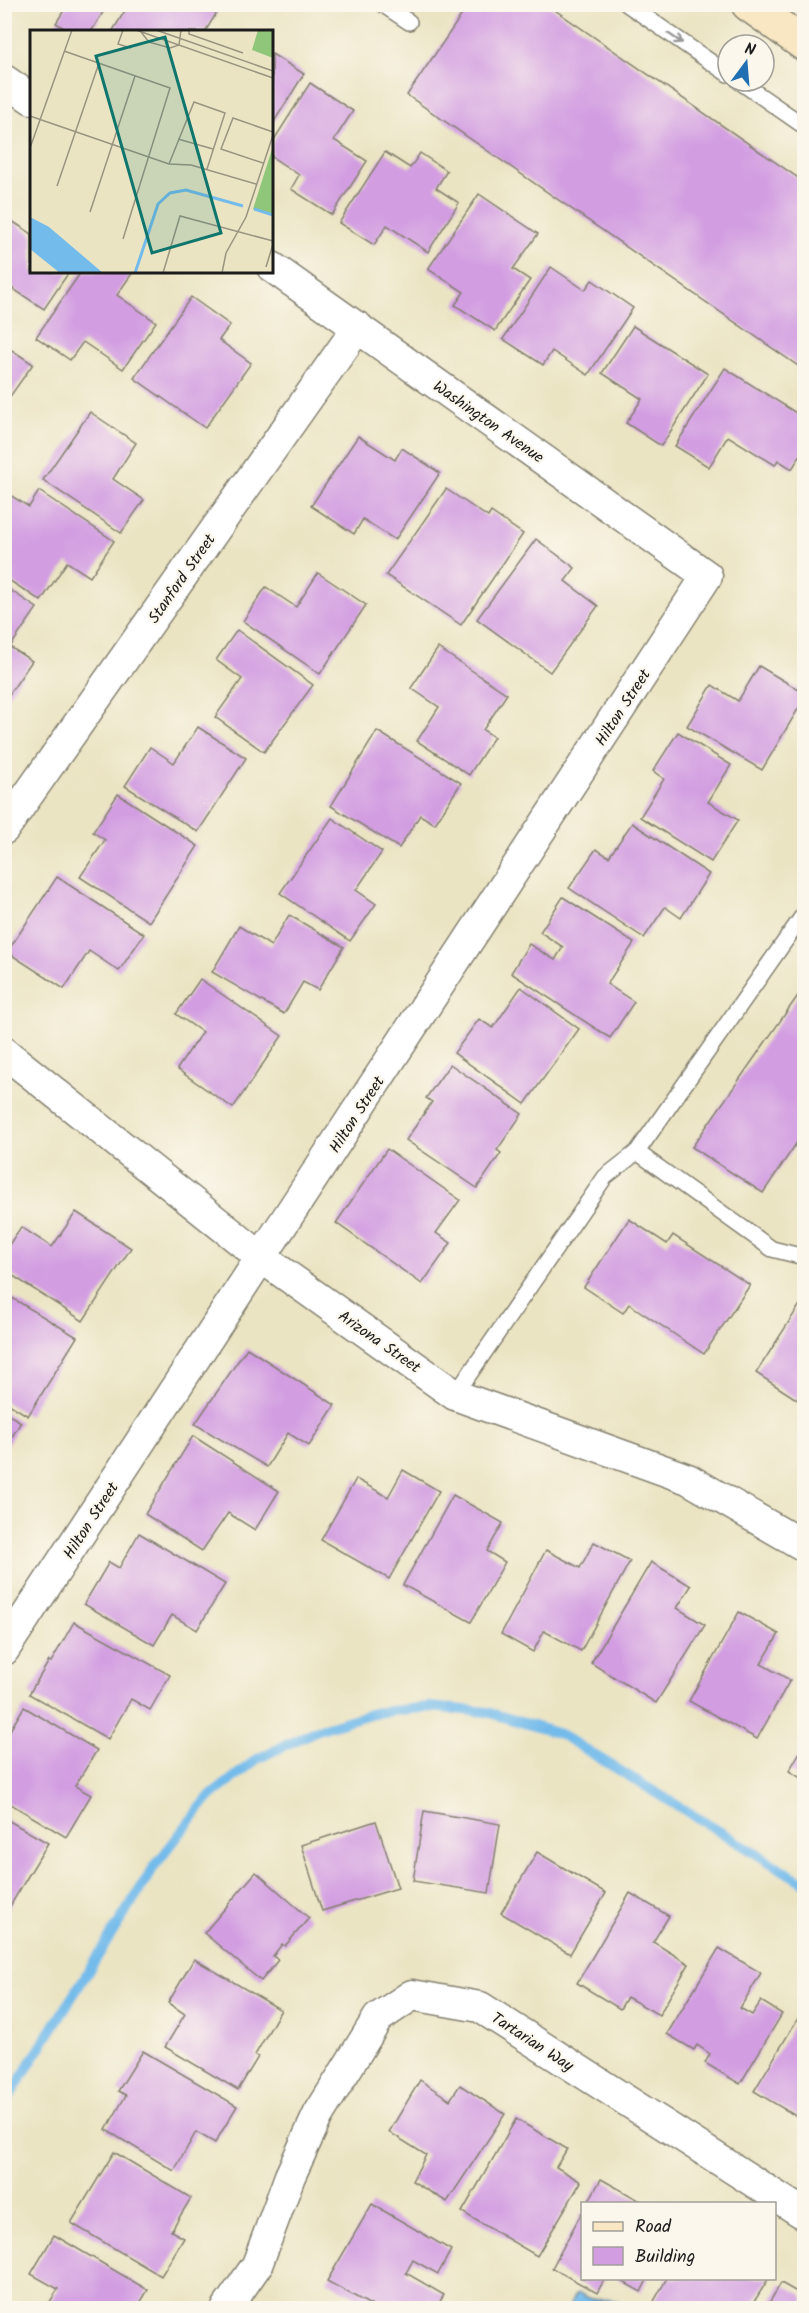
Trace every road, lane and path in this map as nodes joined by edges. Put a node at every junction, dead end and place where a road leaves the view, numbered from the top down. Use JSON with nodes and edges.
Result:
{"nodes":[{"id":1,"x":382,"y":4,"type":"edge"},
{"id":2,"x":627,"y":4,"type":"edge"},
{"id":3,"x":748,"y":4,"type":"edge"},
{"id":4,"x":409,"y":22,"type":"dead end"},
{"id":5,"x":804,"y":44,"type":"edge"},
{"id":6,"x":716,"y":66,"type":"edge"},
{"id":7,"x":756,"y":93,"type":"edge"},
{"id":8,"x":804,"y":126,"type":"edge"},
{"id":9,"x":273,"y":268,"type":"edge"},
{"id":10,"x":357,"y":327,"type":"junction"},
{"id":11,"x":707,"y":576,"type":"joint"},
{"id":12,"x":4,"y":828,"type":"edge"},
{"id":13,"x":804,"y":914,"type":"edge"},
{"id":14,"x":4,"y":1053,"type":"edge"},
{"id":15,"x":637,"y":1152,"type":"junction"},
{"id":16,"x":804,"y":1257,"type":"edge"},
{"id":17,"x":262,"y":1258,"type":"junction"},
{"id":18,"x":455,"y":1395,"type":"junction"},
{"id":19,"x":804,"y":1546,"type":"edge"},
{"id":20,"x":4,"y":1650,"type":"edge"},
{"id":21,"x":804,"y":2214,"type":"edge"},
{"id":22,"x":226,"y":2308,"type":"edge"}],
"edges":[{"from":1,"to":4,"type":"lane"},
{"from":2,"to":6,"type":"lane","one_way":true},
{"from":3,"to":5,"type":"main road"},
{"from":7,"to":8,"type":"lane"},
{"from":9,"to":10,"type":"street","name":"Washington Avenue"},
{"from":10,"to":11,"type":"street","name":"Washington Avenue"},
{"from":10,"to":12,"type":"street","name":"Stanford Street"},
{"from":11,"to":17,"type":"street","name":"Hilton Street"},
{"from":13,"to":15,"type":"lane"},
{"from":14,"to":17,"type":"street","name":"Arizona Street"},
{"from":15,"to":16,"type":"lane"},
{"from":15,"to":18,"type":"lane"},
{"from":17,"to":18,"type":"street","name":"Arizona Street"},
{"from":17,"to":20,"type":"street","name":"Hilton Street"},
{"from":18,"to":19,"type":"street","name":"Arizona Street"},
{"from":21,"to":22,"type":"street","name":"Tartarian Way"}]}
